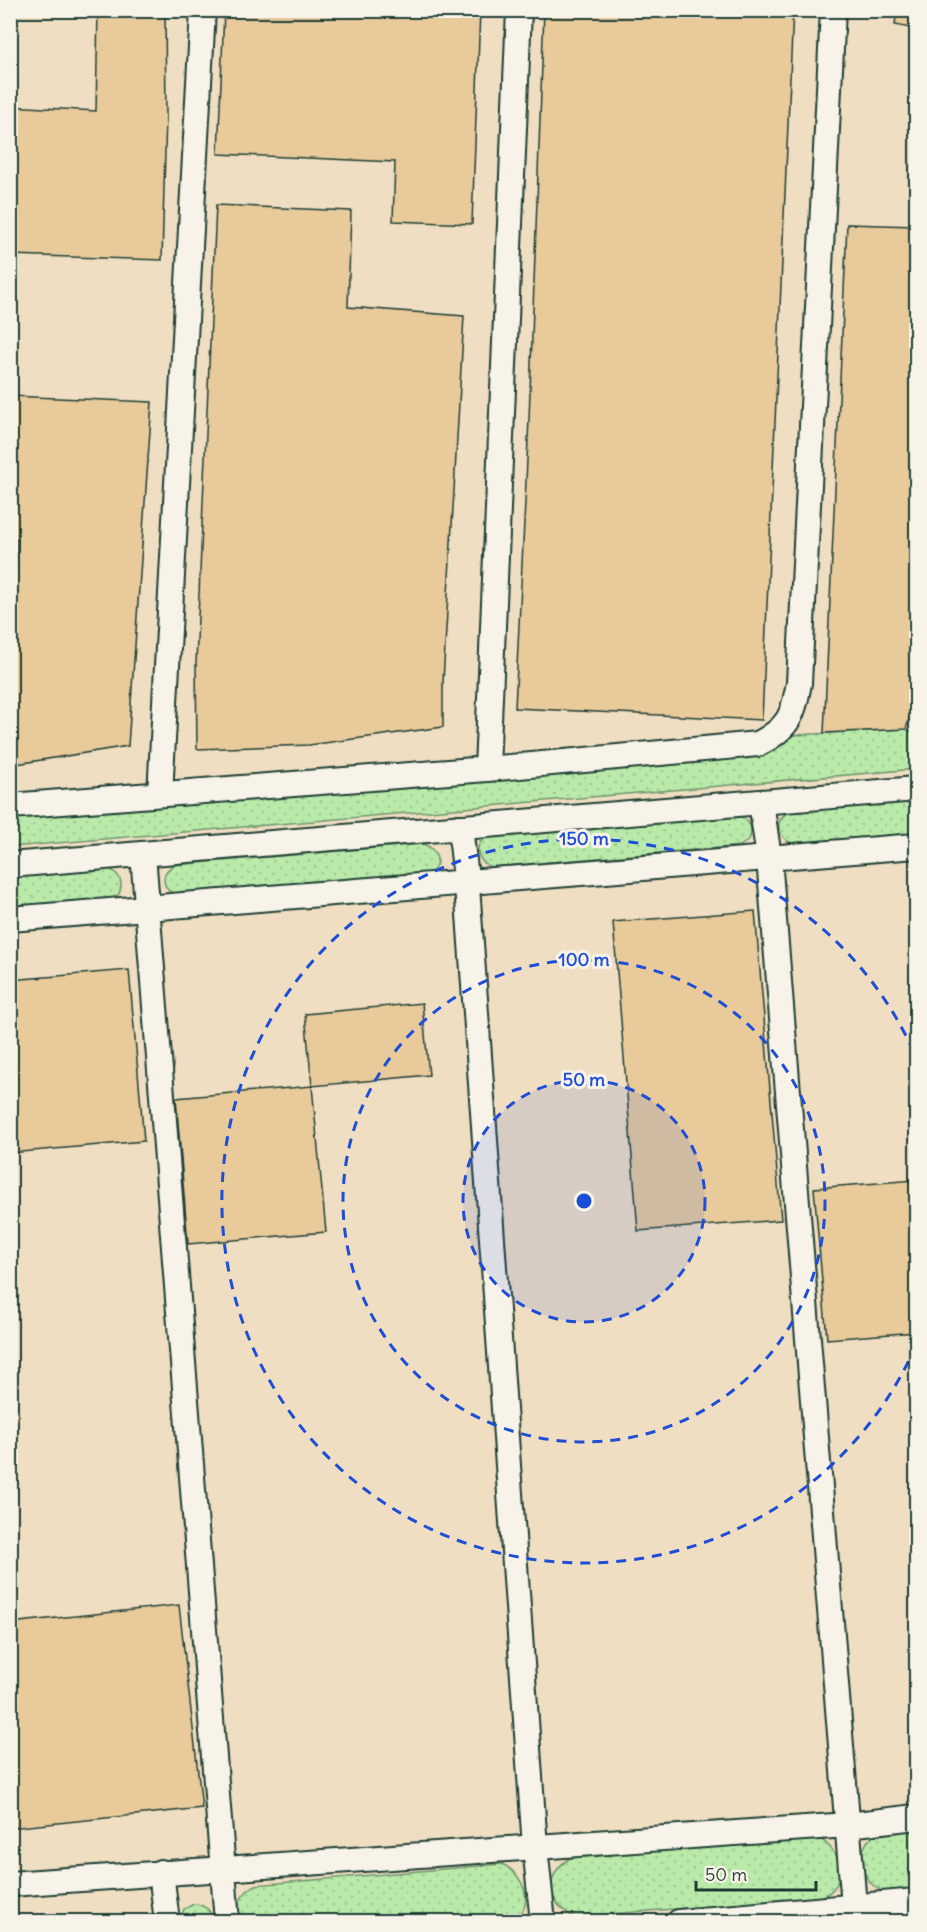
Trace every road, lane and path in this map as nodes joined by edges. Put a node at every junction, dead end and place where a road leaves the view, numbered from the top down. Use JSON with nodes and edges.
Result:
{"nodes":[{"id":1,"x":203,"y":10,"type":"edge"},
{"id":2,"x":519,"y":10,"type":"edge"},
{"id":3,"x":832,"y":10,"type":"edge"},
{"id":4,"x":487,"y":769,"type":"junction"},
{"id":5,"x":916,"y":789,"type":"edge"},
{"id":6,"x":160,"y":794,"type":"junction"},
{"id":7,"x":761,"y":802,"type":"junction"},
{"id":8,"x":10,"y":806,"type":"edge"},
{"id":9,"x":460,"y":827,"type":"junction"},
{"id":10,"x":916,"y":846,"type":"edge"},
{"id":11,"x":143,"y":854,"type":"junction"},
{"id":12,"x":769,"y":858,"type":"junction"},
{"id":13,"x":10,"y":865,"type":"edge"},
{"id":14,"x":466,"y":882,"type":"junction"},
{"id":15,"x":146,"y":908,"type":"junction"},
{"id":16,"x":10,"y":919,"type":"edge"},
{"id":17,"x":916,"y":1817,"type":"edge"},
{"id":18,"x":848,"y":1825,"type":"junction"},
{"id":19,"x":536,"y":1847,"type":"junction"},
{"id":20,"x":222,"y":1868,"type":"junction"},
{"id":21,"x":161,"y":1872,"type":"junction"},
{"id":22,"x":10,"y":1884,"type":"edge"},
{"id":23,"x":916,"y":1900,"type":"edge"},
{"id":24,"x":854,"y":1906,"type":"junction"},
{"id":25,"x":167,"y":1922,"type":"edge"},
{"id":26,"x":227,"y":1922,"type":"edge"},
{"id":27,"x":543,"y":1922,"type":"edge"},
{"id":28,"x":679,"y":1922,"type":"edge"}],
"edges":[{"from":1,"to":6,"type":"lane"},
{"from":2,"to":4,"type":"lane"},
{"from":3,"to":4,"type":"lane"},
{"from":4,"to":6,"type":"lane"},
{"from":5,"to":7,"type":"lane"},
{"from":6,"to":8,"type":"lane"},
{"from":7,"to":9,"type":"lane"},
{"from":7,"to":12,"type":"lane"},
{"from":9,"to":11,"type":"lane"},
{"from":9,"to":14,"type":"lane"},
{"from":10,"to":12,"type":"lane"},
{"from":11,"to":13,"type":"lane"},
{"from":11,"to":15,"type":"lane"},
{"from":12,"to":14,"type":"lane"},
{"from":12,"to":18,"type":"lane"},
{"from":14,"to":15,"type":"lane"},
{"from":14,"to":19,"type":"lane"},
{"from":15,"to":16,"type":"lane"},
{"from":15,"to":20,"type":"lane"},
{"from":17,"to":18,"type":"lane"},
{"from":18,"to":19,"type":"lane"},
{"from":18,"to":24,"type":"lane"},
{"from":19,"to":20,"type":"lane"},
{"from":19,"to":27,"type":"lane"},
{"from":20,"to":21,"type":"lane"},
{"from":20,"to":26,"type":"lane"},
{"from":21,"to":22,"type":"lane"},
{"from":21,"to":25,"type":"lane"},
{"from":23,"to":24,"type":"lane"},
{"from":24,"to":28,"type":"lane"}]}
